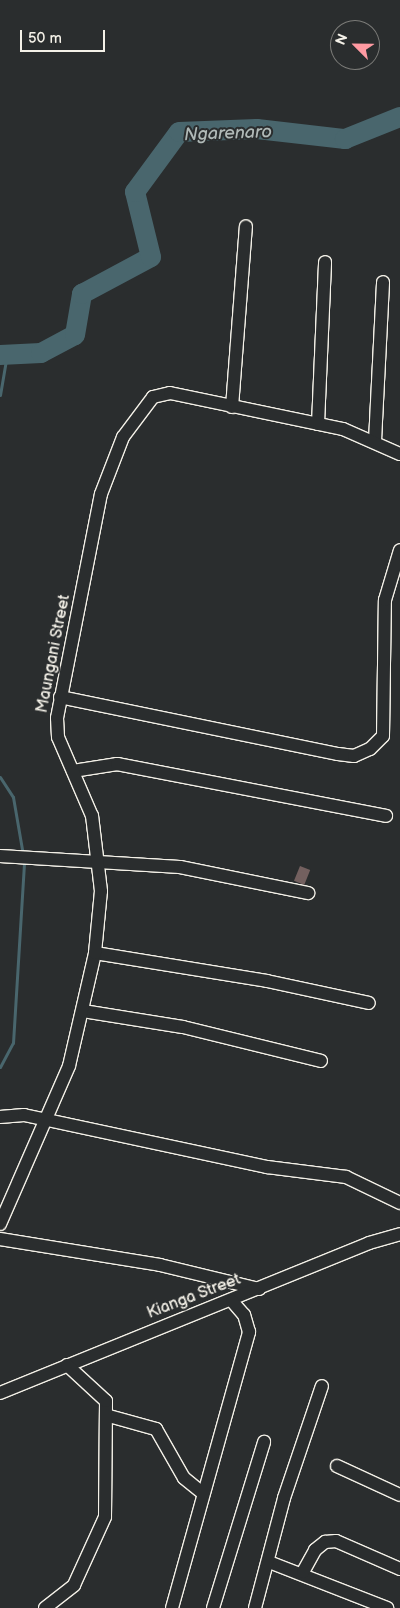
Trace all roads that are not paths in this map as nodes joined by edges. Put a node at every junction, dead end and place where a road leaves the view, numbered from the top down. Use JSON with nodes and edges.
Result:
{"nodes":[{"id":1,"x":246,"y":227,"type":"dead end"},
{"id":2,"x":325,"y":262,"type":"dead end"},
{"id":3,"x":383,"y":282,"type":"dead end"},
{"id":4,"x":232,"y":407,"type":"junction"},
{"id":5,"x":318,"y":424,"type":"junction"},
{"id":6,"x":375,"y":441,"type":"junction"},
{"id":7,"x":400,"y":454,"type":"edge"},
{"id":8,"x":400,"y":550,"type":"edge"},
{"id":9,"x":60,"y":697,"type":"junction"},
{"id":10,"x":73,"y":771,"type":"junction"},
{"id":11,"x":386,"y":816,"type":"dead end"},
{"id":12,"x":0,"y":856,"type":"edge"},
{"id":13,"x":98,"y":859,"type":"junction"},
{"id":14,"x":308,"y":893,"type":"dead end"},
{"id":15,"x":95,"y":953,"type":"junction"},
{"id":16,"x":369,"y":1003,"type":"dead end"},
{"id":17,"x":83,"y":1011,"type":"junction"},
{"id":18,"x":322,"y":1061,"type":"dead end"},
{"id":19,"x":0,"y":1117,"type":"edge"},
{"id":20,"x":48,"y":1121,"type":"junction"},
{"id":21,"x":400,"y":1203,"type":"edge"},
{"id":22,"x":0,"y":1224,"type":"edge"},
{"id":23,"x":400,"y":1234,"type":"edge"},
{"id":24,"x":0,"y":1239,"type":"edge"},
{"id":25,"x":259,"y":1289,"type":"junction"},
{"id":26,"x":232,"y":1301,"type":"junction"},
{"id":27,"x":67,"y":1365,"type":"junction"},
{"id":28,"x":322,"y":1386,"type":"dead end"},
{"id":29,"x":0,"y":1393,"type":"edge"},
{"id":30,"x":108,"y":1416,"type":"junction"},
{"id":31,"x":264,"y":1442,"type":"dead end"},
{"id":32,"x":337,"y":1466,"type":"dead end"},
{"id":33,"x":201,"y":1492,"type":"junction"},
{"id":34,"x":400,"y":1495,"type":"edge"},
{"id":35,"x":269,"y":1562,"type":"junction"},
{"id":36,"x":400,"y":1569,"type":"edge"},
{"id":37,"x":303,"y":1572,"type":"junction"},
{"id":38,"x":46,"y":1608,"type":"edge"},
{"id":39,"x":172,"y":1608,"type":"edge"},
{"id":40,"x":213,"y":1608,"type":"edge"},
{"id":41,"x":255,"y":1608,"type":"edge"},
{"id":42,"x":387,"y":1608,"type":"edge"}],
"edges":[{"from":1,"to":4,"type":"street"},
{"from":2,"to":5,"type":"street"},
{"from":3,"to":6,"type":"street"},
{"from":4,"to":5,"type":"street","name":"Maungani Street"},
{"from":4,"to":9,"type":"street","name":"Maungani Street"},
{"from":5,"to":6,"type":"street","name":"Maungani Street"},
{"from":6,"to":7,"type":"street","name":"Maungani Street"},
{"from":8,"to":9,"type":"street"},
{"from":9,"to":10,"type":"street","name":"Maungani Street"},
{"from":10,"to":11,"type":"street"},
{"from":10,"to":13,"type":"street","name":"Maungani Street"},
{"from":12,"to":13,"type":"street"},
{"from":13,"to":14,"type":"street"},
{"from":13,"to":15,"type":"street","name":"Maungani Street"},
{"from":15,"to":16,"type":"street"},
{"from":15,"to":17,"type":"street","name":"Maungani Street"},
{"from":17,"to":18,"type":"street"},
{"from":17,"to":20,"type":"street","name":"Maungani Street"},
{"from":19,"to":20,"type":"street"},
{"from":20,"to":21,"type":"street"},
{"from":20,"to":22,"type":"street","name":"Maungani Street"},
{"from":23,"to":25,"type":"street","name":"Kianga Street"},
{"from":24,"to":25,"type":"street"},
{"from":25,"to":26,"type":"street","name":"Kianga Street"},
{"from":26,"to":27,"type":"street","name":"Kianga Street"},
{"from":26,"to":33,"type":"street"},
{"from":27,"to":29,"type":"street","name":"Kianga Street"},
{"from":27,"to":30,"type":"street"},
{"from":28,"to":35,"type":"street"},
{"from":30,"to":33,"type":"street"},
{"from":30,"to":38,"type":"street"},
{"from":31,"to":40,"type":"street"},
{"from":32,"to":34,"type":"street"},
{"from":33,"to":39,"type":"street"},
{"from":35,"to":37,"type":"street"},
{"from":35,"to":41,"type":"street"},
{"from":36,"to":37,"type":"street"},
{"from":37,"to":42,"type":"street"}]}
